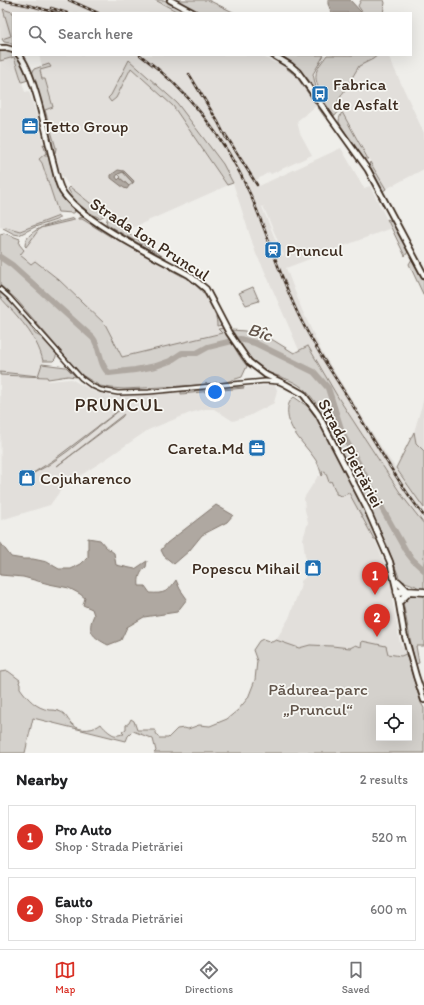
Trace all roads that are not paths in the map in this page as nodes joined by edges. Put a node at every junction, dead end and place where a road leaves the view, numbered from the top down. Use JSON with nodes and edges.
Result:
{"nodes":[{"id":1,"x":170,"y":0,"type":"edge"},
{"id":2,"x":192,"y":12,"type":"edge"},
{"id":3,"x":0,"y":48,"type":"edge"},
{"id":4,"x":12,"y":50,"type":"edge"},
{"id":5,"x":20,"y":56,"type":"edge"},
{"id":6,"x":275,"y":56,"type":"edge"},
{"id":7,"x":424,"y":275,"type":"edge"},
{"id":8,"x":0,"y":289,"type":"edge"},
{"id":9,"x":280,"y":382,"type":"junction"},
{"id":10,"x":379,"y":537,"type":"junction"},
{"id":11,"x":398,"y":582,"type":"junction"},
{"id":12,"x":407,"y":592,"type":"junction"},
{"id":13,"x":424,"y":592,"type":"edge"},
{"id":14,"x":399,"y":594,"type":"junction"},
{"id":15,"x":424,"y":700,"type":"edge"}],
"edges":[{"from":1,"to":2,"type":"street"},
{"from":3,"to":4,"type":"street"},
{"from":5,"to":9,"type":"street","name":"Strada Ion Pruncul"},
{"from":6,"to":7,"type":"street"},
{"from":8,"to":9,"type":"street","name":"Strada Pietrăriei"},
{"from":9,"to":10,"type":"street","name":"Strada Pietrăriei"},
{"from":10,"to":11,"type":"street","name":"Strada Pietrăriei"},
{"from":10,"to":14,"type":"street","name":"Strada Pietrăriei"},
{"from":11,"to":12,"type":"highway"},
{"from":11,"to":14,"type":"street","name":"Strada Pietrăriei"},
{"from":12,"to":13,"type":"highway"},
{"from":12,"to":14,"type":"highway"},
{"from":14,"to":15,"type":"street","name":"Strada Pietrăriei"}]}
